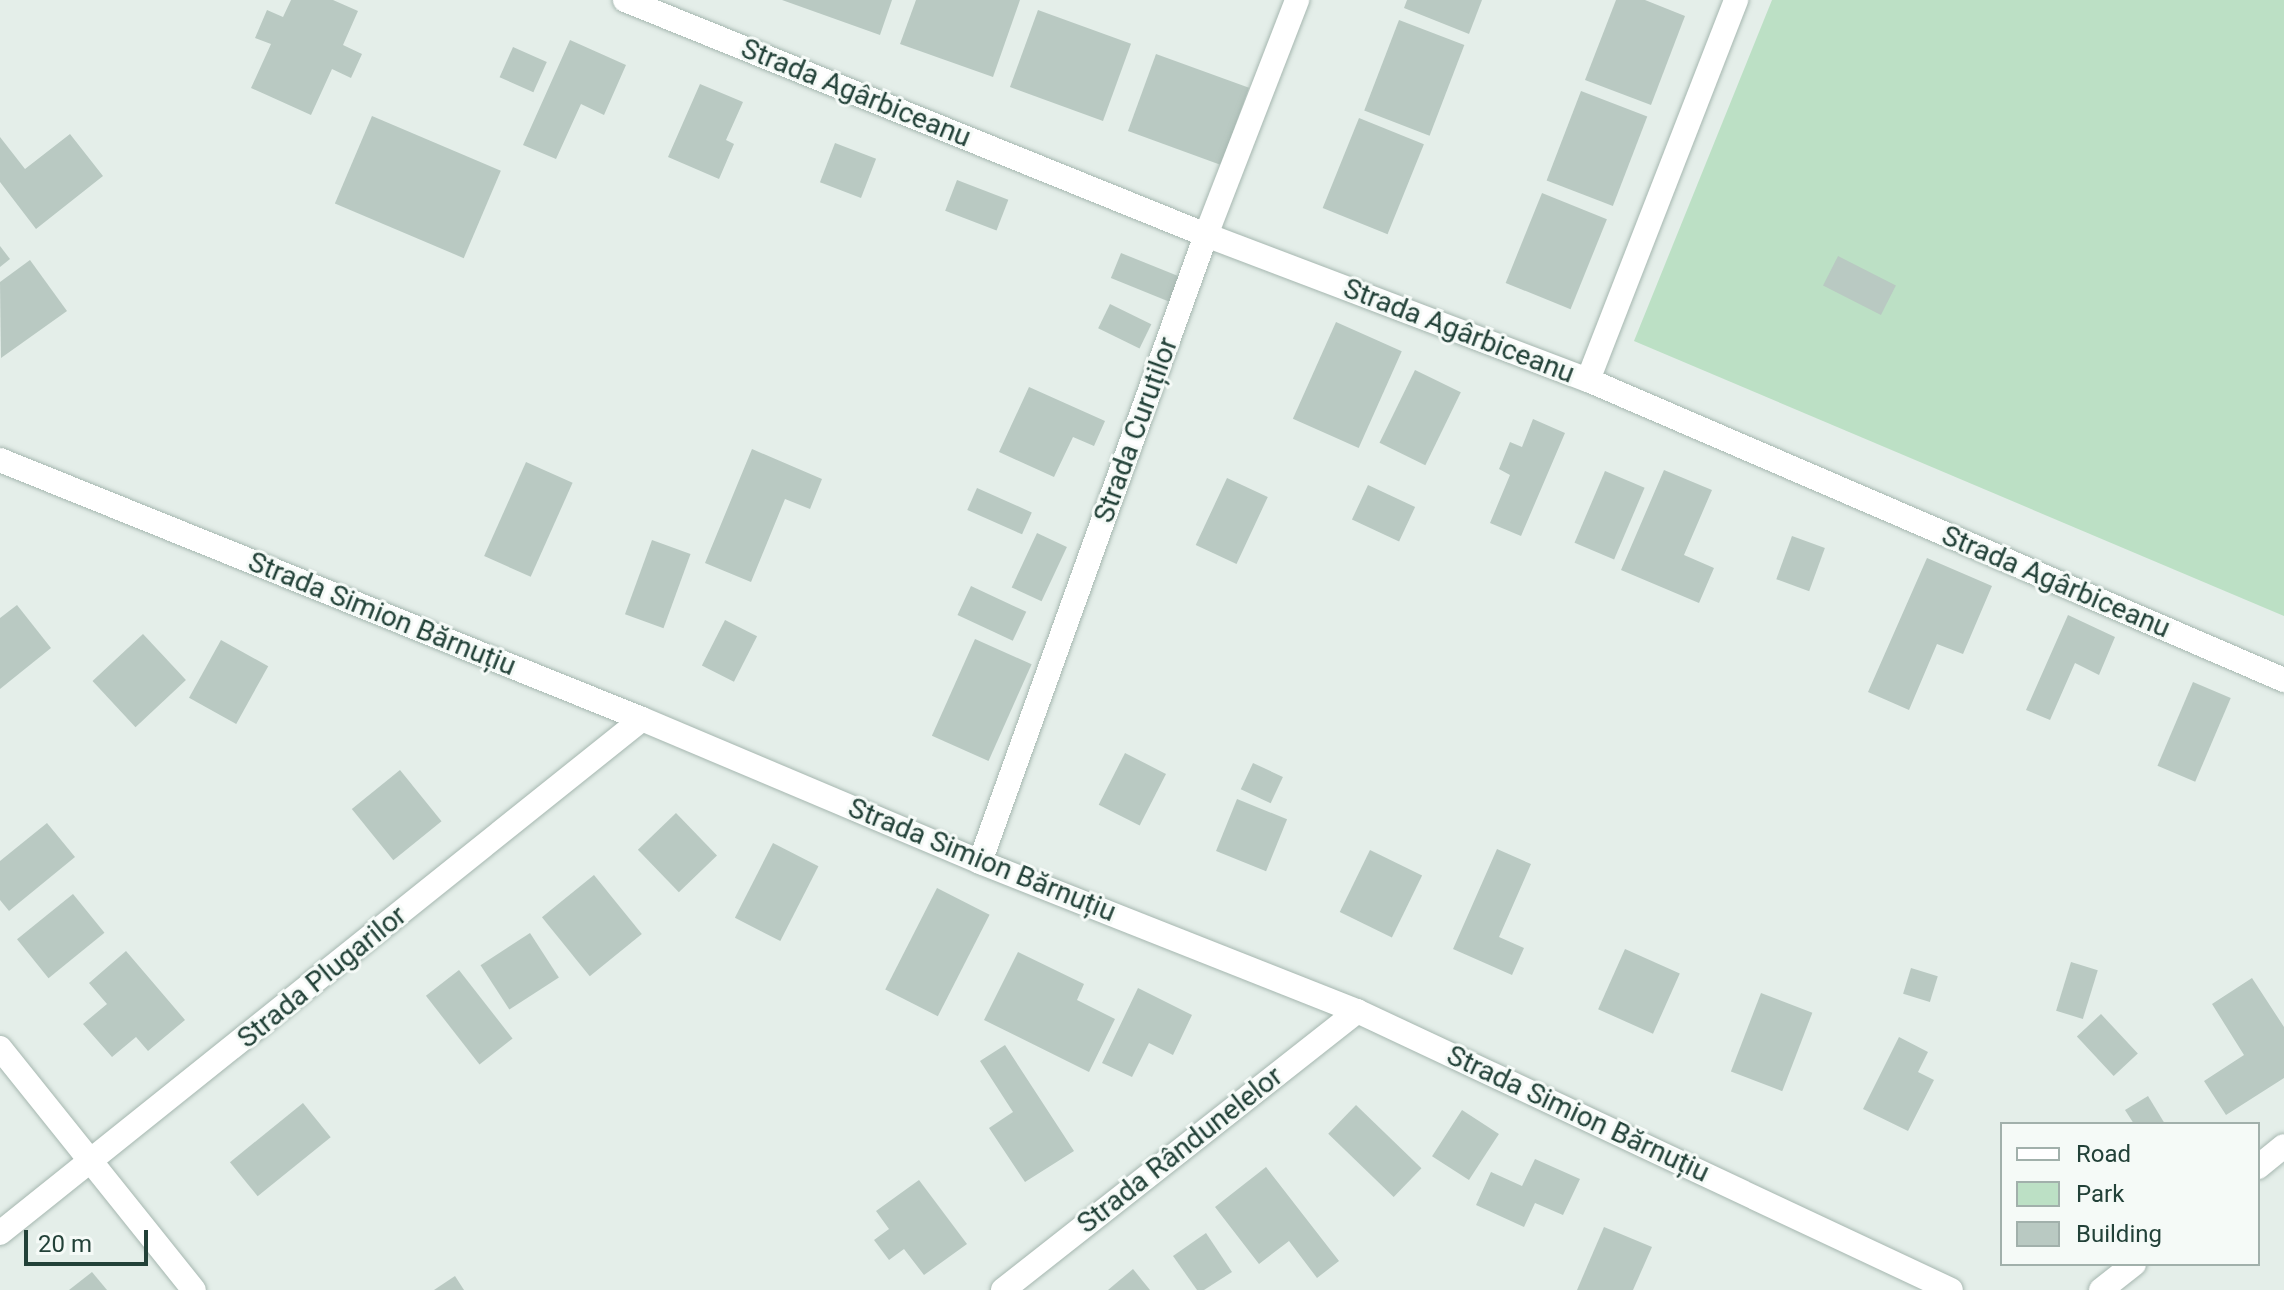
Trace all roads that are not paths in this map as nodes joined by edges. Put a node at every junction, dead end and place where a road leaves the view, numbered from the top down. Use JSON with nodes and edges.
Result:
{"nodes":[{"id":1,"x":625,"y":0,"type":"edge"},
{"id":2,"x":1297,"y":0,"type":"edge"},
{"id":3,"x":1736,"y":0,"type":"edge"},
{"id":4,"x":1206,"y":235,"type":"junction"},
{"id":5,"x":1588,"y":380,"type":"junction"},
{"id":6,"x":0,"y":460,"type":"edge"},
{"id":7,"x":2284,"y":680,"type":"edge"},
{"id":8,"x":642,"y":719,"type":"junction"},
{"id":9,"x":980,"y":862,"type":"junction"},
{"id":10,"x":1357,"y":1011,"type":"junction"},
{"id":11,"x":0,"y":1048,"type":"edge"},
{"id":12,"x":2284,"y":1146,"type":"edge"},
{"id":13,"x":92,"y":1162,"type":"junction"},
{"id":14,"x":2260,"y":1165,"type":"edge"},
{"id":15,"x":0,"y":1233,"type":"edge"},
{"id":16,"x":2131,"y":1266,"type":"edge"},
{"id":17,"x":194,"y":1290,"type":"edge"},
{"id":18,"x":1003,"y":1290,"type":"edge"},
{"id":19,"x":1951,"y":1290,"type":"edge"},
{"id":20,"x":2101,"y":1290,"type":"edge"}],
"edges":[{"from":1,"to":4,"type":"street","name":"Strada Agârbiceanu"},
{"from":2,"to":4,"type":"street","name":"Strada Curuților"},
{"from":3,"to":5,"type":"street"},
{"from":4,"to":5,"type":"street","name":"Strada Agârbiceanu"},
{"from":4,"to":9,"type":"street","name":"Strada Curuților"},
{"from":5,"to":7,"type":"street","name":"Strada Agârbiceanu"},
{"from":6,"to":8,"type":"street","name":"Strada Simion Bărnuțiu"},
{"from":8,"to":9,"type":"street","name":"Strada Simion Bărnuțiu"},
{"from":8,"to":13,"type":"street","name":"Strada Plugarilor"},
{"from":9,"to":10,"type":"street","name":"Strada Simion Bărnuțiu"},
{"from":10,"to":18,"type":"street","name":"Strada Rândunelelor"},
{"from":10,"to":19,"type":"street","name":"Strada Simion Bărnuțiu"},
{"from":11,"to":13,"type":"street"},
{"from":12,"to":14,"type":"street"},
{"from":13,"to":15,"type":"street","name":"Strada Plugarilor"},
{"from":13,"to":17,"type":"street"},
{"from":16,"to":20,"type":"street"}]}
